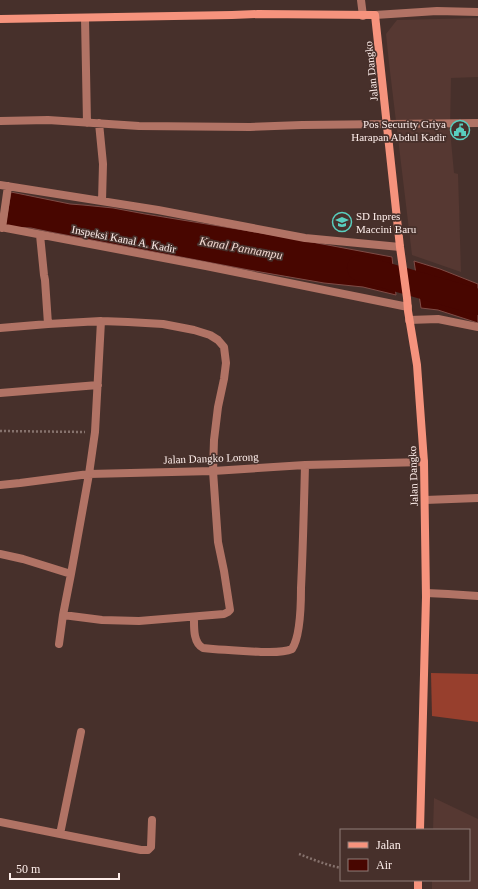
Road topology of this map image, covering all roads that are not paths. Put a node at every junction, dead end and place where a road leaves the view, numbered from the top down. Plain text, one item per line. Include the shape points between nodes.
1 (361, 0) edge
2 (478, 12) edge
3 (362, 16) junction
4 (376, 16) junction
5 (85, 18) junction
6 (0, 19) edge
7 (0, 121) edge
8 (87, 123) junction
9 (99, 123) junction
10 (478, 123) edge
11 (388, 124) junction
12 (4, 185) edge
13 (102, 201) junction
14 (1, 227) edge
15 (40, 235) junction
16 (401, 251) junction
17 (408, 307) junction
18 (409, 320) junction
19 (101, 321) junction
20 (48, 324) junction
21 (478, 327) edge
22 (0, 328) edge
23 (98, 385) junction
24 (0, 393) edge
25 (424, 462) junction
26 (305, 465) junction
27 (213, 471) junction
28 (89, 474) junction
29 (0, 485) edge
30 (478, 498) edge
31 (425, 500) junction
32 (0, 554) edge
33 (71, 574) junction
34 (426, 593) junction
35 (478, 596) edge
36 (63, 615) junction
37 (194, 617) junction
38 (59, 644) dead end
39 (81, 732) dead end
40 (152, 820) dead end
41 (0, 822) edge
42 (420, 829) edge
43 (60, 834) junction

1 - 3 street
2 - 4 street via 437,11
3 - 4 main road
3 - 5 main road via 258,14
4 - 11 main road, Jalan Dangko
5 - 6 main road
5 - 8 street
7 - 8 street via 48,120
8 - 9 street
9 - 11 street via 250,127
9 - 13 street via 103,164
10 - 11 street
11 - 16 main road, Jalan Dangko
12 - 13 street, Inspeksi Kanal A. Kadir
12 - 14 street, Inspeksi Kanal A. Kadir
13 - 16 street, Inspeksi Kanal A. Kadir via 318,240
14 - 15 street, Inspeksi Kanal A. Kadir
15 - 17 street, Inspeksi Kanal A. Kadir
15 - 20 street
16 - 17 main road, Jalan Dangko
17 - 18 main road, Jalan Dangko
18 - 21 street via 438,318
18 - 25 main road, Jalan Dangko via 417,365
19 - 20 street
19 - 23 street
19 - 27 street via 163,324 194,330 210,335 224,347 226,363 218,406
20 - 22 street
23 - 24 street
23 - 28 street
25 - 26 street, Jalan Dangko Lorong
25 - 31 main road, Jalan Dangko
26 - 27 street, Jalan Dangko Lorong
26 - 37 street via 300,611 297,640 292,649 269,652 203,648 194,631
27 - 28 street, Jalan Dangko Lorong
27 - 37 street via 218,542 230,610 224,614
28 - 29 street, Jalan Dangko Lorong
28 - 33 street
30 - 31 street
31 - 34 main road, Jalan Dangko
32 - 33 street
33 - 36 street
34 - 35 street
34 - 42 main road, Jalan Dangko
36 - 37 street via 139,621
36 - 38 street
39 - 43 street
40 - 43 street via 151,847 148,850
41 - 43 street

